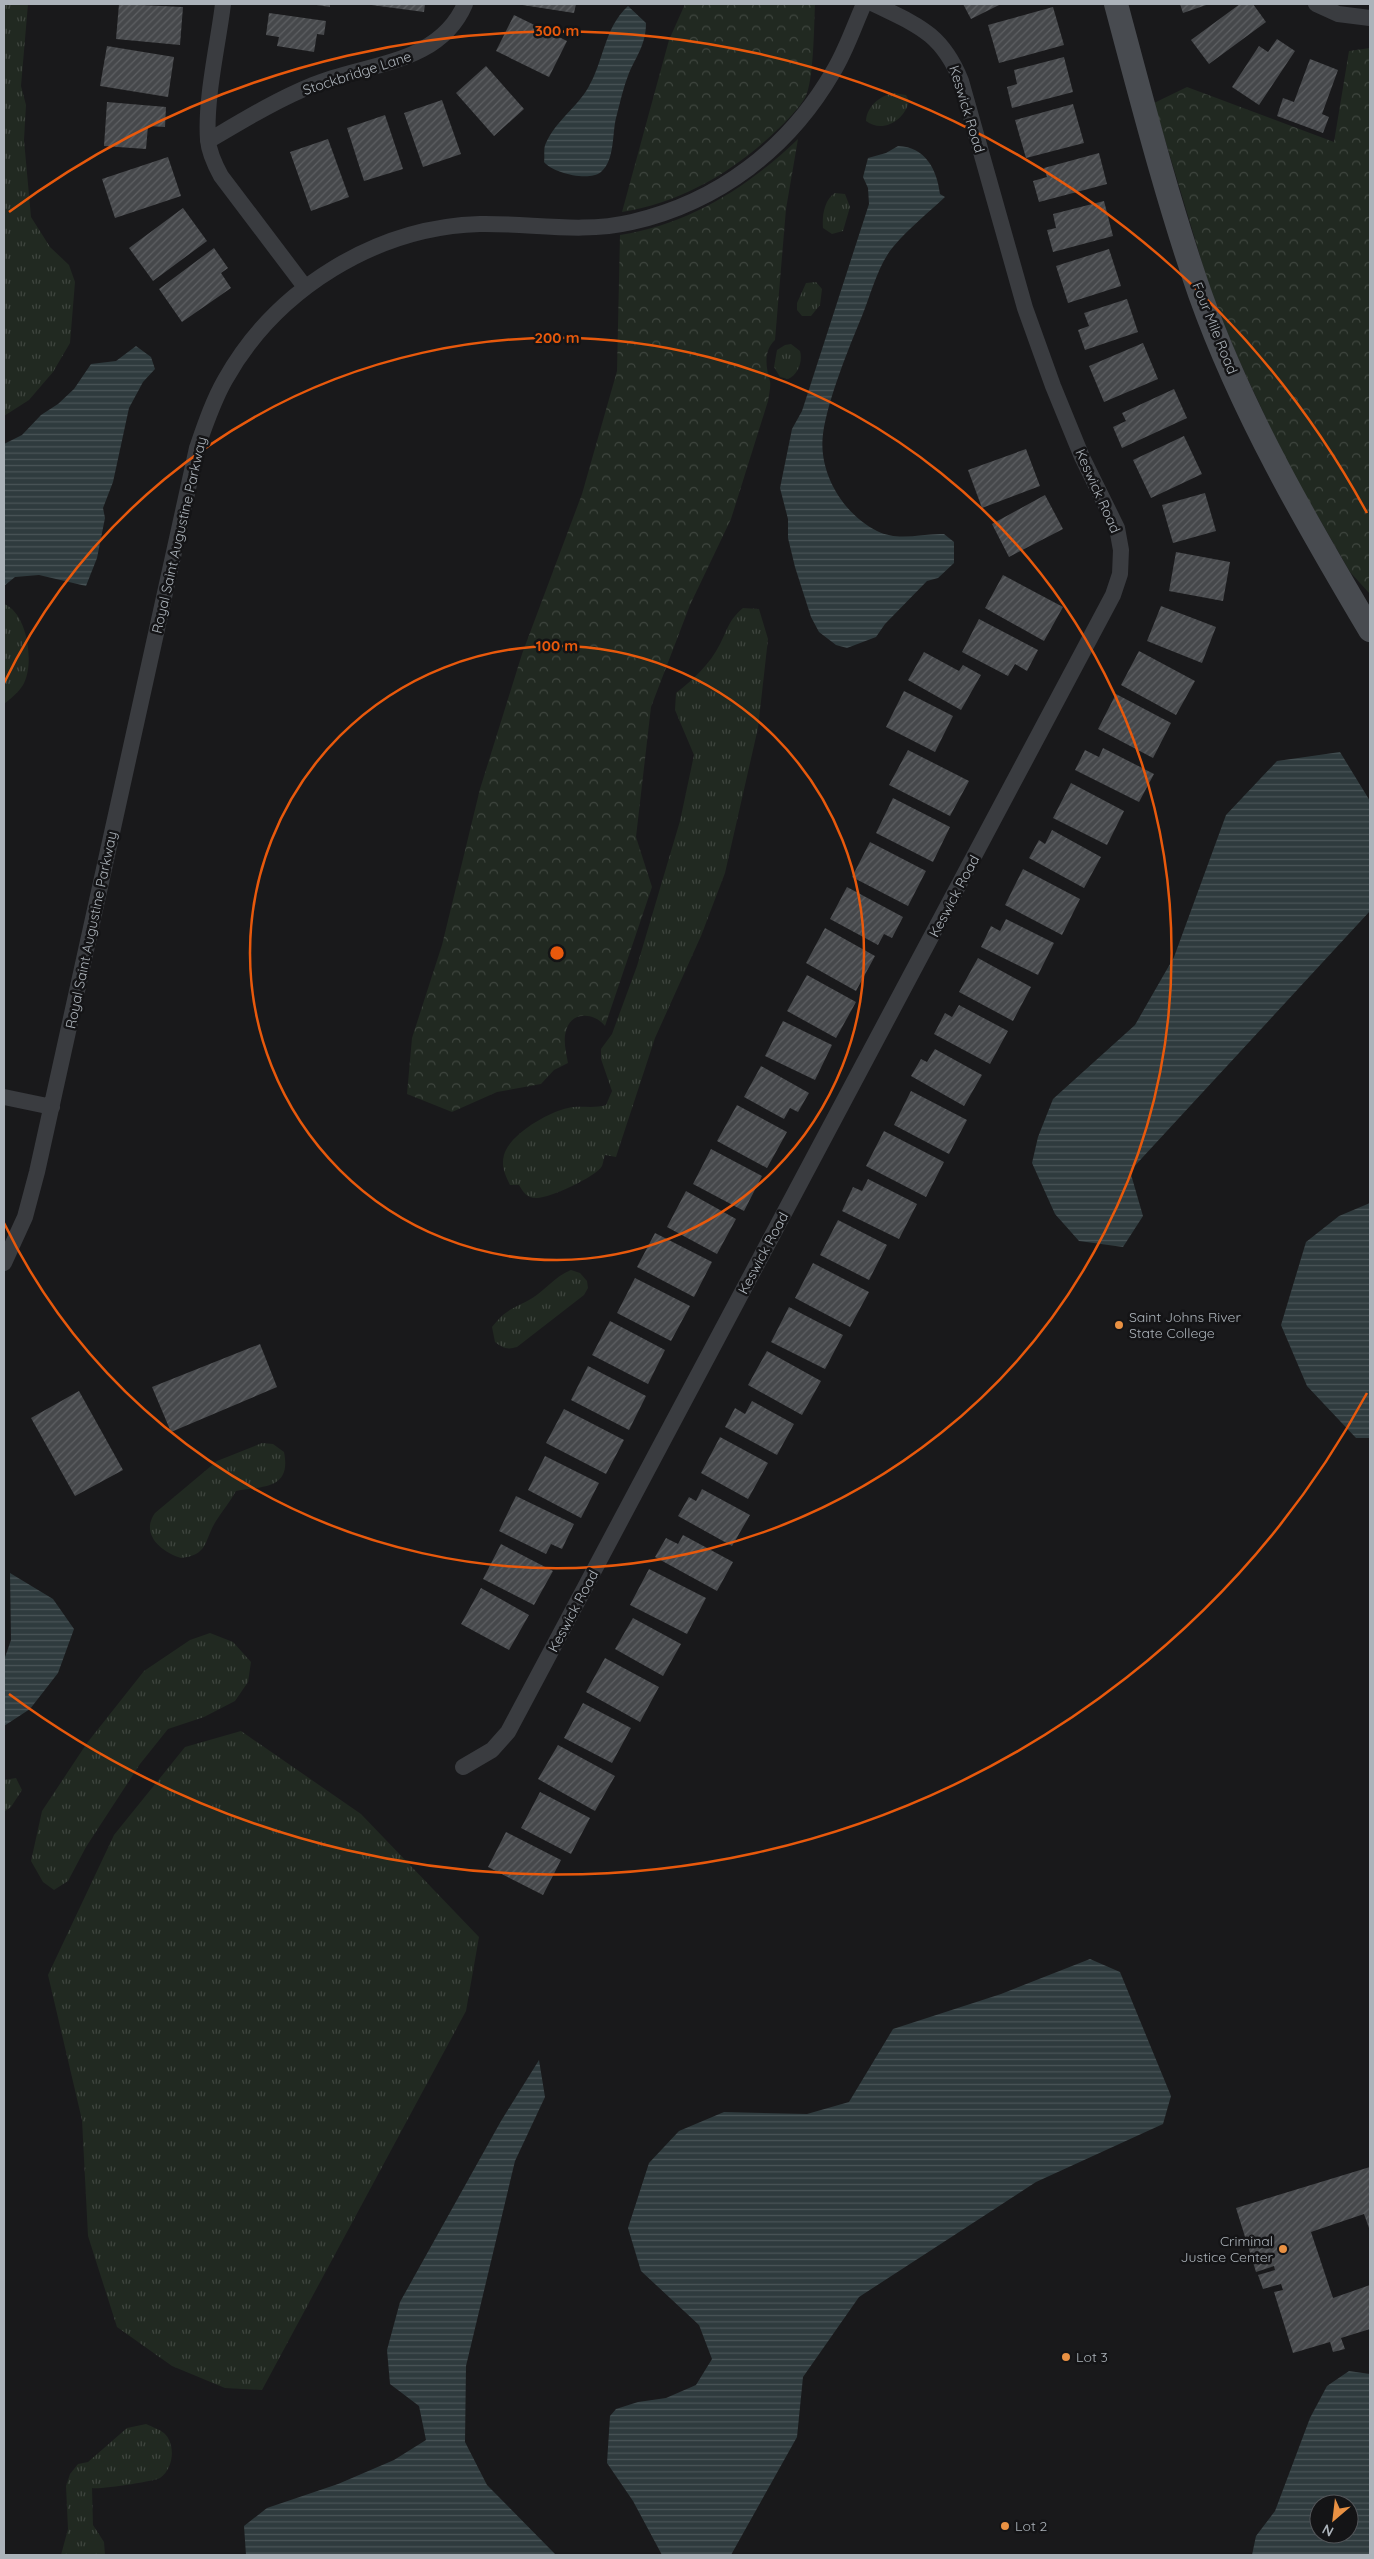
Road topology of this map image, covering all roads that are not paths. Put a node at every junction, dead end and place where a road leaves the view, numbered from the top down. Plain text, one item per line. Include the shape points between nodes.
1 (223, 4) edge
2 (465, 4) edge
3 (864, 4) edge
4 (874, 4) edge
5 (1116, 4) edge
6 (1316, 4) edge
7 (1370, 18) edge
8 (208, 141) junction
9 (305, 287) junction
10 (1370, 630) edge
11 (4, 1097) edge
12 (52, 1107) junction
13 (4, 1263) edge
14 (463, 1767) dead end

1 - 8 street via 208,118
2 - 8 street, Stockbridge Lane via 447,32 431,46 412,56 314,85 270,105
3 - 9 street, Royal Saint Augustine Parkway via 835,69 792,130 765,156 702,197 641,220 595,228 479,224 442,228 370,249
4 - 14 street, Keswick Road via 924,29 941,44 953,62 1025,308 1052,386 1116,528 1121,550 1120,574 1114,596 508,1732 492,1750
5 - 10 main road, Four Mile Road via 1200,294 1276,467
6 - 7 street via 1338,14
8 - 9 street via 221,176
9 - 12 street, Royal Saint Augustine Parkway via 270,319 246,348 209,413 197,448
11 - 12 street
12 - 13 street, Royal Saint Augustine Parkway via 25,1217

